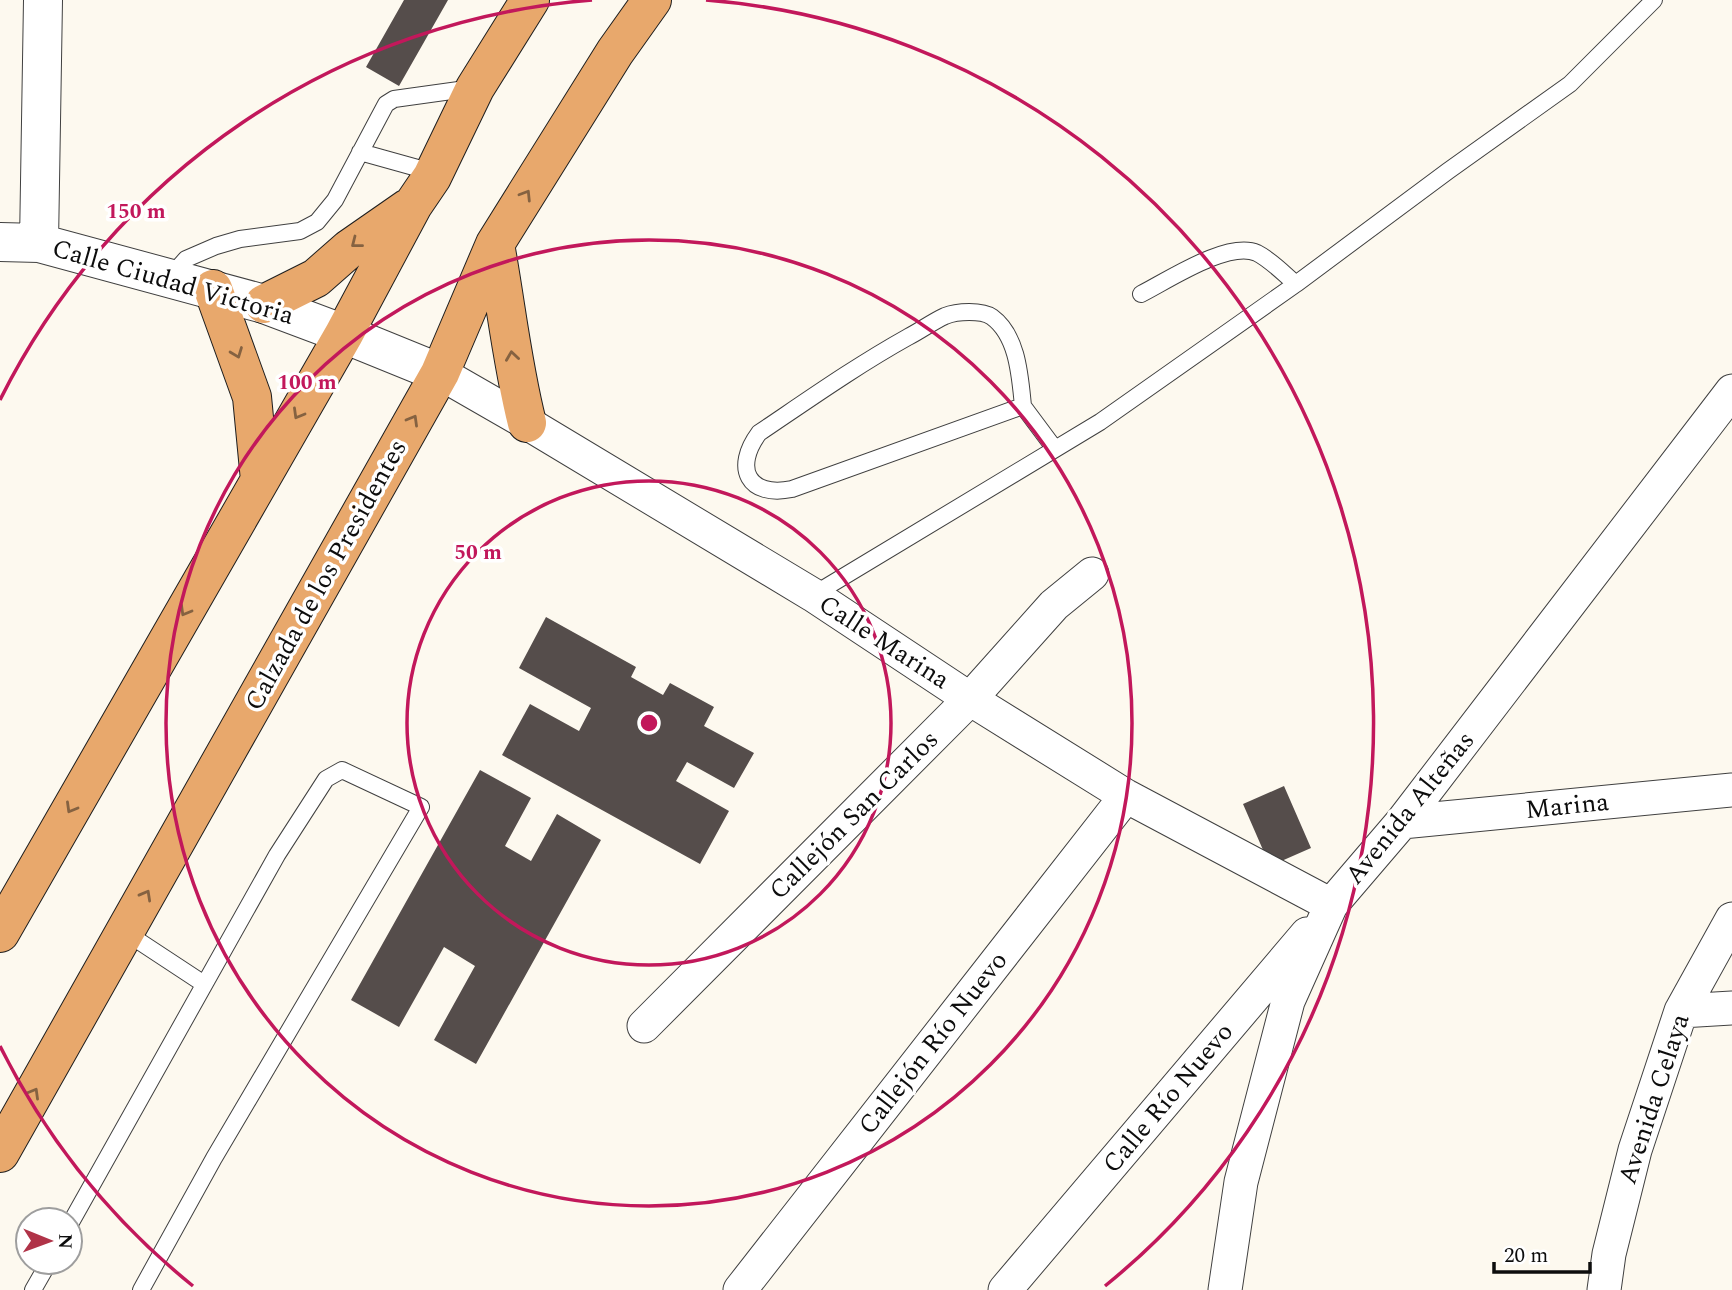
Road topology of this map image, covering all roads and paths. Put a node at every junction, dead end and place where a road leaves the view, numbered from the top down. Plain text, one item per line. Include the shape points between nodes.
1 (43, 0) edge
2 (530, 0) edge
3 (652, 0) edge
4 (1654, 0) edge
5 (1638, 7) edge
6 (475, 88) junction
7 (360, 152) junction
8 (422, 191) junction
9 (0, 242) edge
10 (39, 243) junction
11 (495, 244) junction
12 (170, 277) junction
13 (1296, 284) junction
14 (213, 289) junction
15 (1140, 294) dead end
16 (264, 304) junction
17 (344, 334) junction
18 (440, 373) junction
19 (1732, 391) edge
20 (1023, 406) junction
21 (527, 423) junction
22 (1055, 449) junction
23 (260, 480) junction
24 (1092, 574) dead end
25 (813, 595) junction
26 (970, 699) junction
27 (1732, 790) edge
28 (1126, 796) junction
29 (1402, 822) junction
30 (1331, 905) junction
31 (1732, 919) edge
32 (125, 932) junction
33 (0, 933) edge
34 (204, 984) junction
35 (1732, 1008) edge
36 (1681, 1011) junction
37 (644, 1026) dead end
38 (0, 1153) edge
39 (80, 1206) edge
40 (141, 1290) edge
41 (740, 1290) edge
42 (1005, 1290) edge
43 (1225, 1290) edge
44 (1604, 1290) edge

1 - 10 street
2 - 6 highway
11 -> 3 highway, Calzada de los Presidentes
4 - 5 lane
5 - 13 lane via 1570,84
6 - 7 lane via 394,99 386,104
6 - 8 highway
7 - 8 lane via 421,169
7 - 12 lane via 335,201 317,222 300,231 216,246 186,259
8 -> 16 highway via 316,278
8 - 17 highway
9 - 10 street, Calle Ciudad Victoria
10 - 12 street, Calle Ciudad Victoria
11 - 18 highway, Calzada de los Presidentes
21 -> 11 highway
12 - 14 street, Calle Ciudad Victoria
13 - 15 lane via 1256,252 1238,249
13 - 22 lane
14 - 16 street, Calle Ciudad Victoria
14 -> 23 highway via 252,397
16 - 17 street, Calle Ciudad Victoria
17 - 18 street, Calle Ciudad Victoria
17 -> 23 highway
18 - 21 street, Calle Marina
32 -> 18 highway, Calzada de los Presidentes
19 - 29 street, Avenida Alteñas
20 - 20 lane via 792,489 763,490 753,484 745,463 759,433 866,361 948,315 990,315 1005,329 1021,379
20 - 22 lane
21 - 25 street, Calle Marina
22 - 25 lane
23 -> 33 highway
24 - 26 street, Callejón San Carlos via 1054,605
25 - 26 street, Calle Marina
26 - 28 street, Calle Marina
26 - 37 street, Callejón San Carlos
27 - 29 street, Marina
28 - 30 street, Calle Marina
28 - 41 street, Callejón Río Nuevo
29 - 30 street, Avenida Alteñas
30 - 42 street, Calle Río Nuevo
30 - 43 street, Avenida Alteñas via 1289,1001 1241,1182
31 - 36 street, Avenida Celaya
32 - 34 lane
38 -> 32 highway, Calzada de los Presidentes
34 - 39 lane
34 - 40 lane via 326,779 342,770 421,807
35 - 36 street
36 - 44 street, Avenida Celaya via 1635,1150

